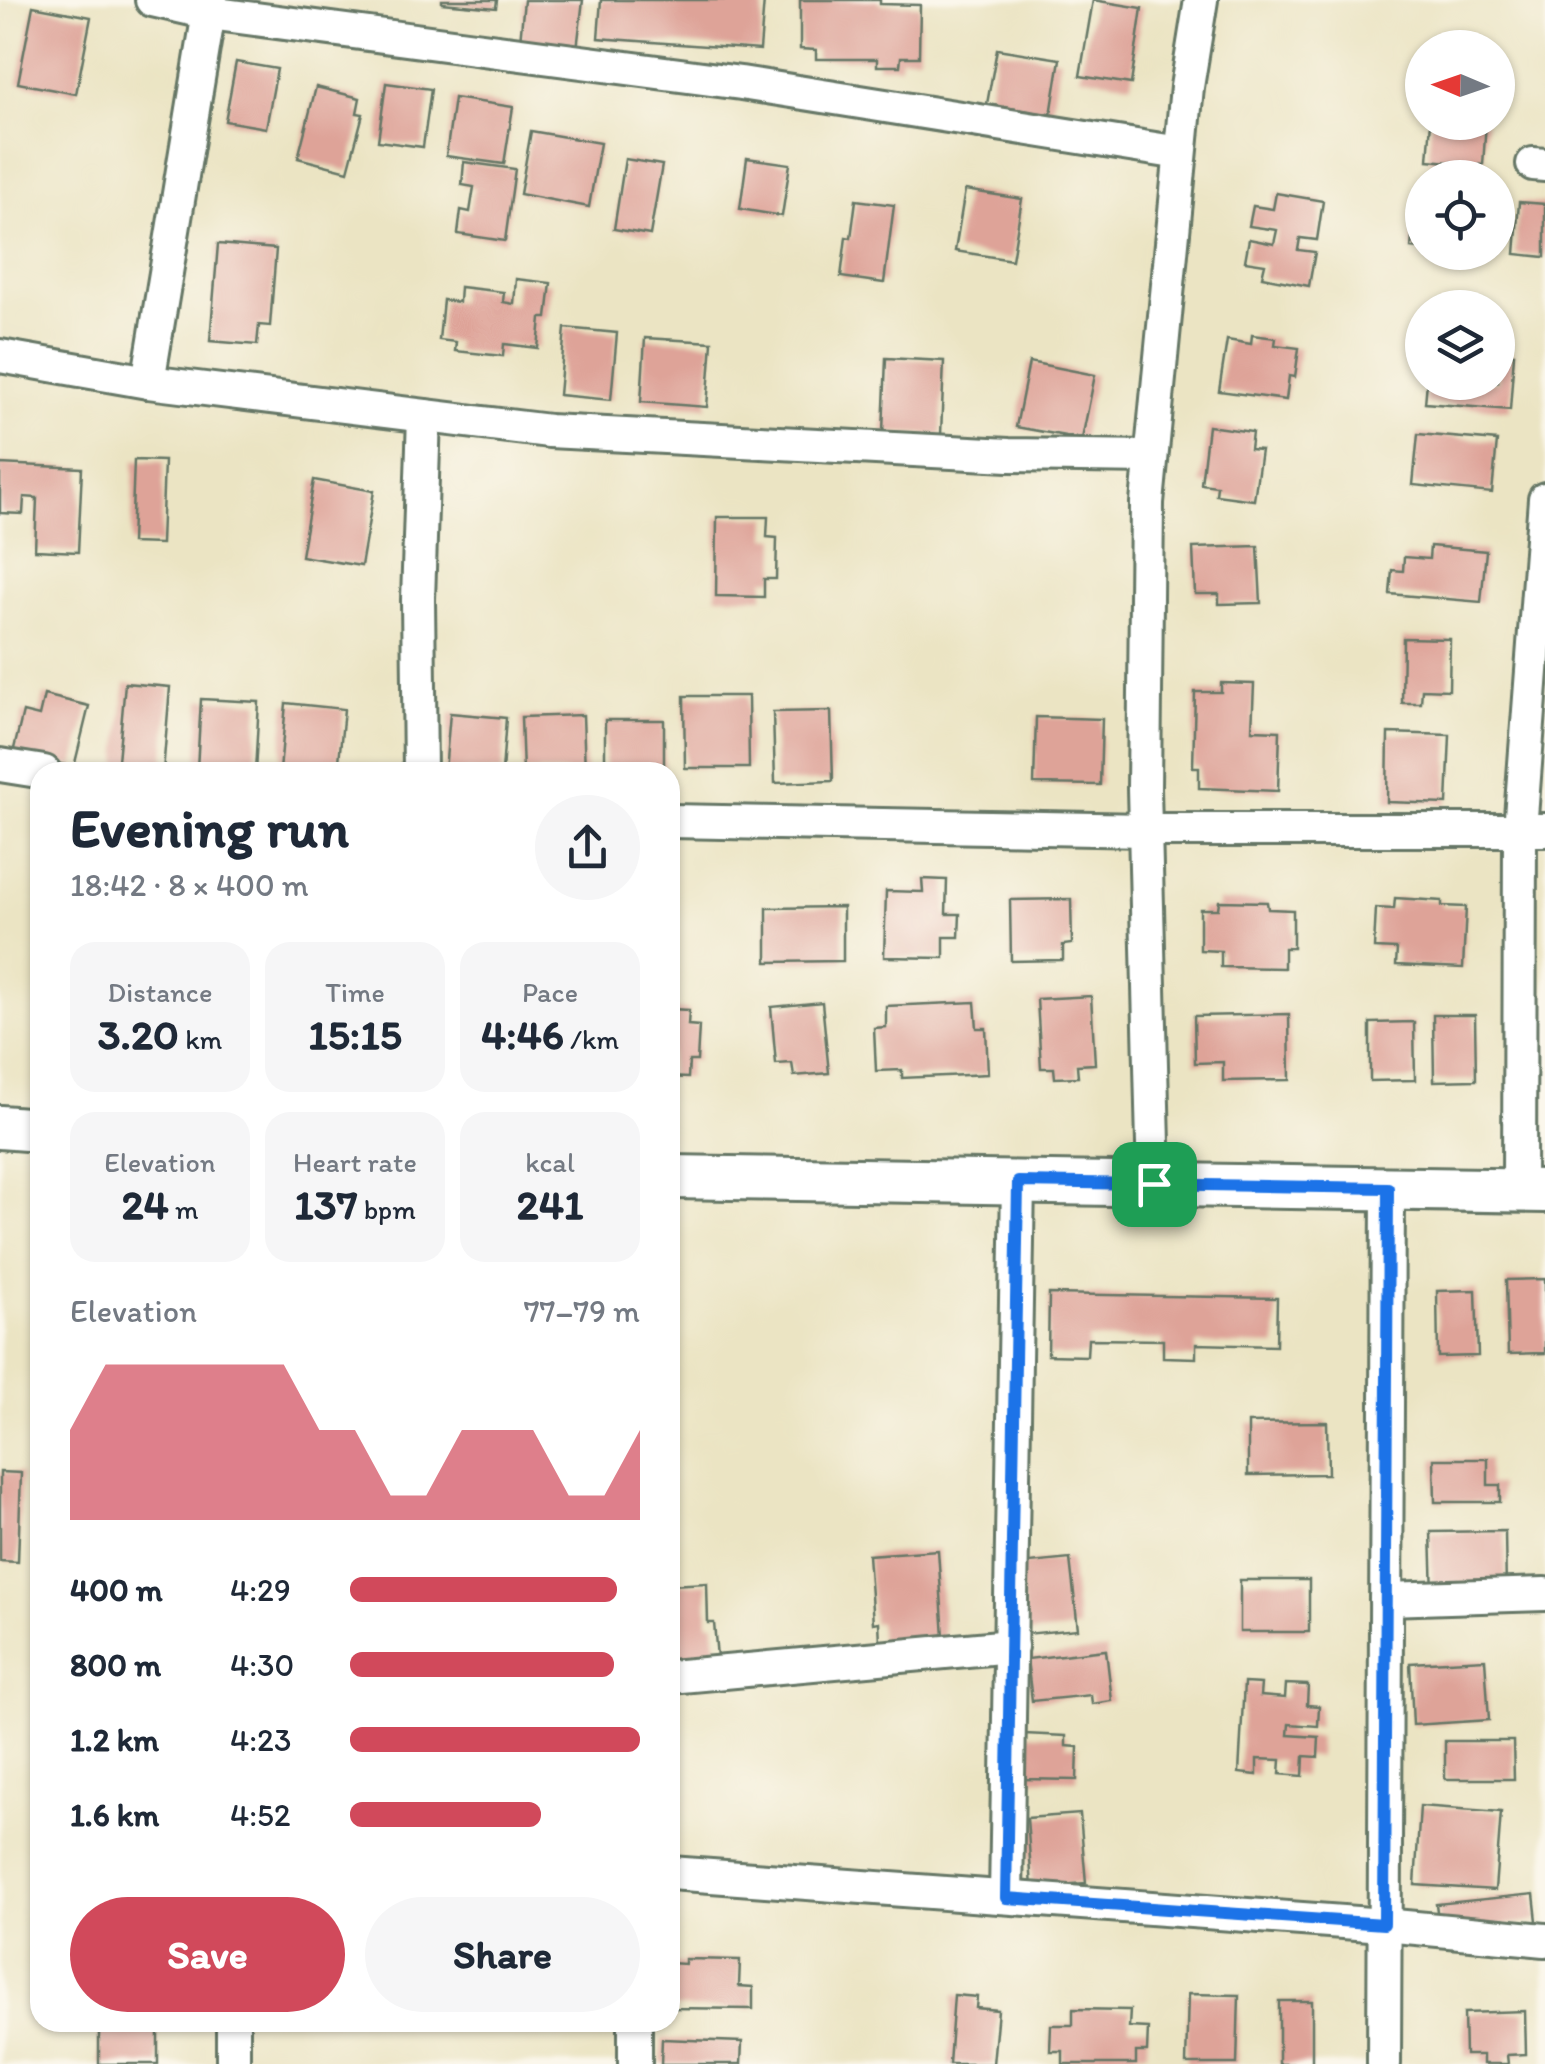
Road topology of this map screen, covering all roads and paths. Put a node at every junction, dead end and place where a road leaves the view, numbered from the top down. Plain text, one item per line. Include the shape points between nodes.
1 (152, 0) edge
2 (1201, 0) edge
3 (210, 7) edge
4 (1180, 153) junction
5 (0, 356) edge
6 (148, 382) junction
7 (424, 416) junction
8 (1151, 457) junction
9 (1545, 498) edge
10 (420, 762) edge
11 (0, 765) edge
12 (30, 770) edge
13 (680, 821) edge
14 (1145, 830) junction
15 (1533, 830) edge
16 (0, 1127) edge
17 (30, 1129) edge
18 (680, 1178) edge
19 (1018, 1182) junction
20 (1154, 1184) junction
21 (1388, 1188) junction
22 (1532, 1190) edge
23 (1545, 1594) edge
24 (1386, 1599) junction
25 (1011, 1646) junction
26 (680, 1676) edge
27 (680, 1874) edge
28 (1006, 1898) junction
29 (1384, 1924) junction
30 (1545, 1940) edge
31 (233, 2032) edge
32 (635, 2032) edge
33 (233, 2064) edge
34 (634, 2064) edge
35 (1384, 2064) edge

1 - 3 street
2 - 4 street
3 - 4 street
3 - 6 street
4 - 8 street
5 - 6 street
6 - 7 street
7 - 8 street via 549,432
7 - 10 street
8 - 14 street
9 - 15 street
11 - 12 street
13 - 14 street
14 - 15 street
14 - 20 street
15 - 22 street
16 - 17 street
18 - 19 street
19 - 20 street
19 - 25 street
20 - 21 street
21 - 22 street
21 - 24 street
23 - 24 street
24 - 29 street
25 - 26 street
25 - 28 street
27 - 28 street
28 - 29 street
29 - 30 street
29 - 35 street
31 - 33 street
32 - 34 street

